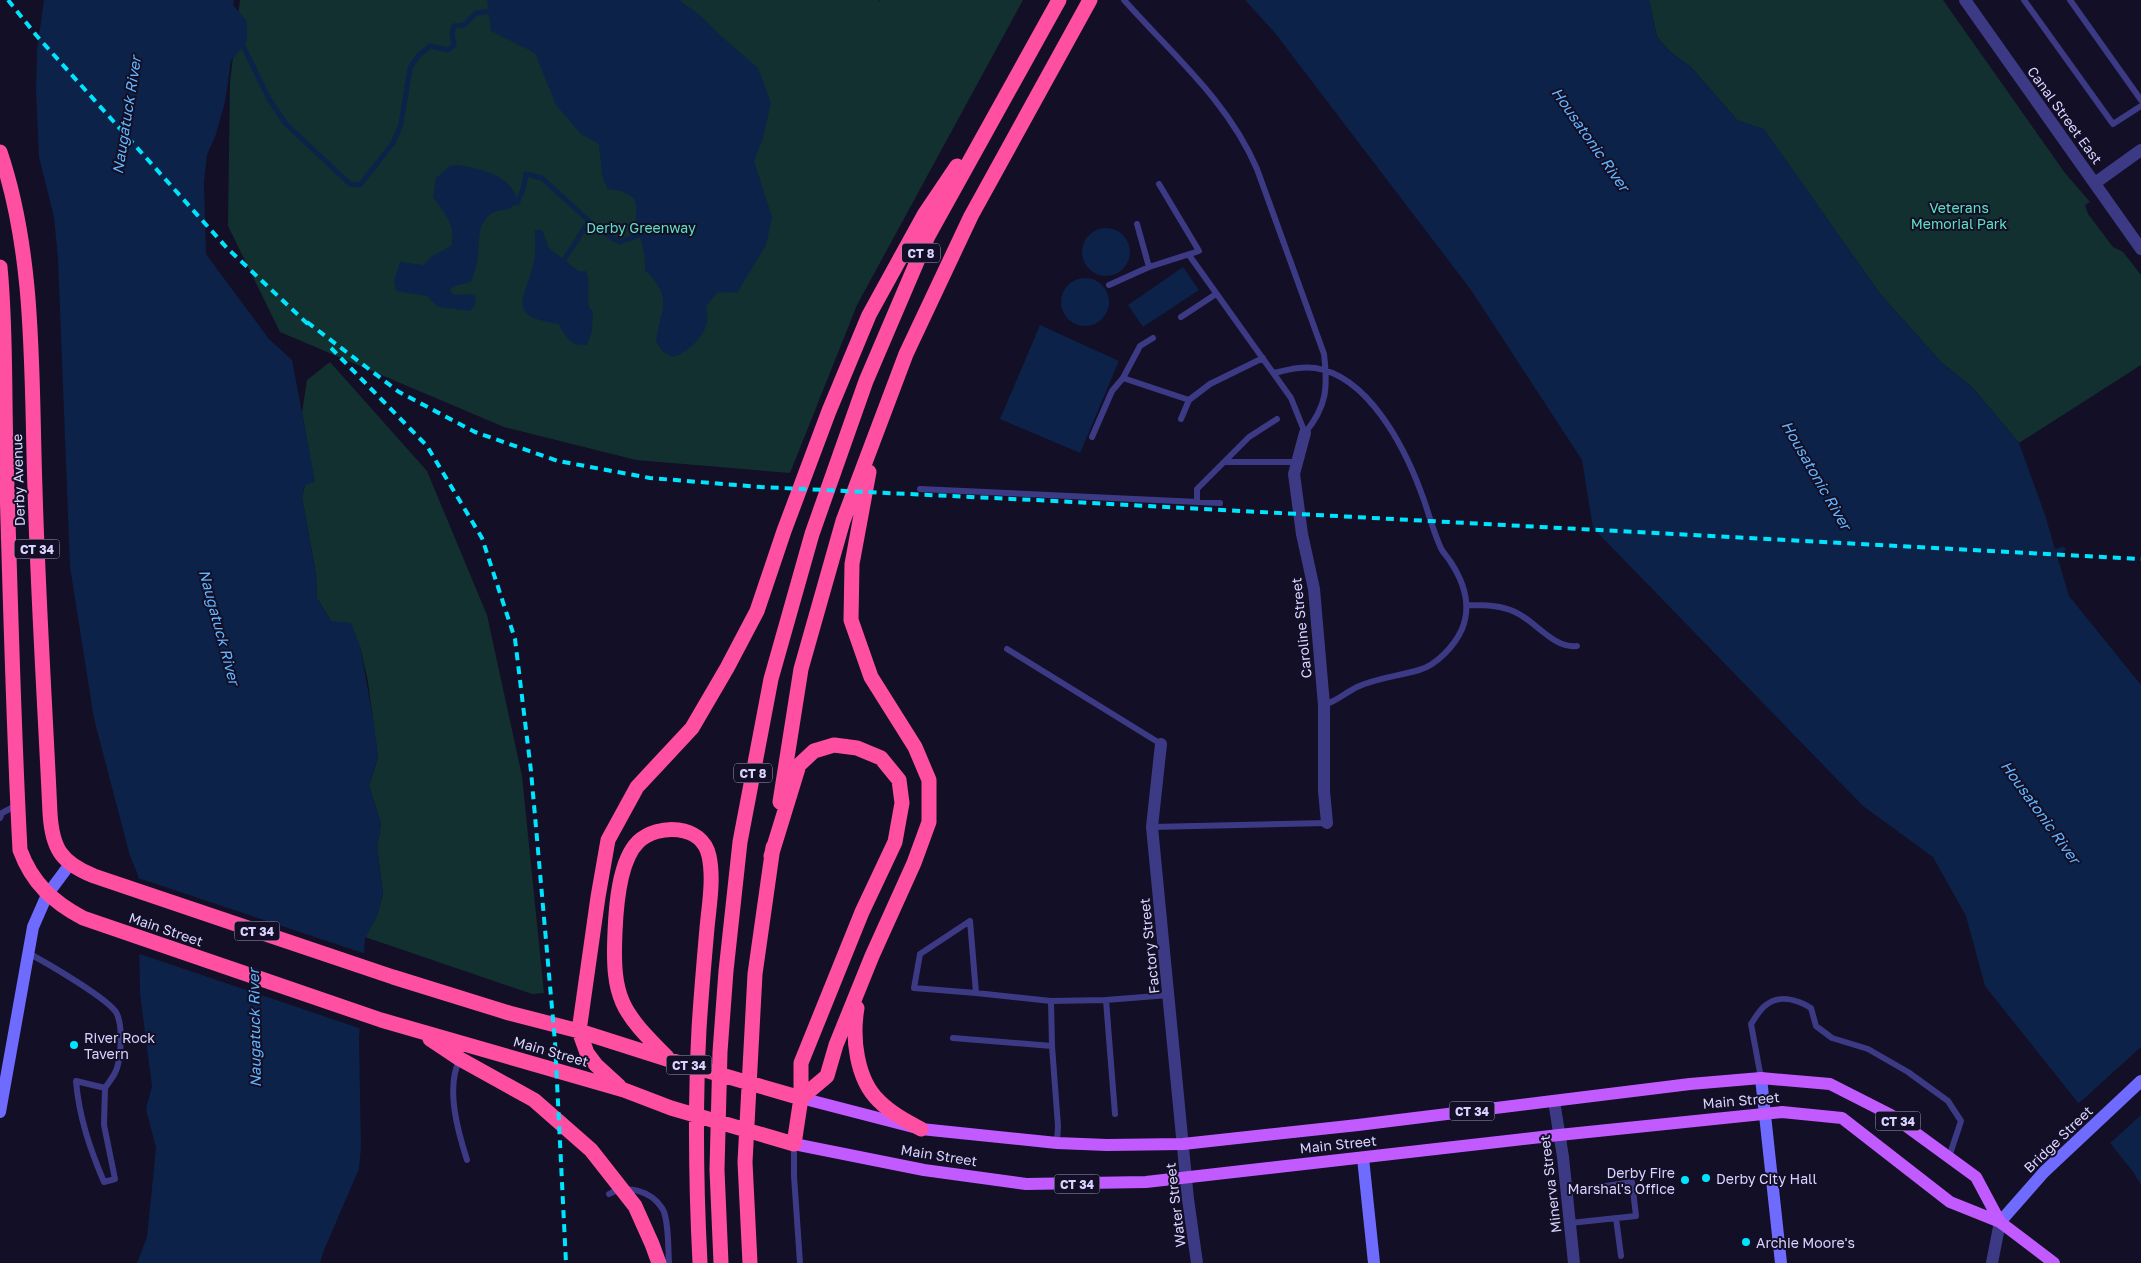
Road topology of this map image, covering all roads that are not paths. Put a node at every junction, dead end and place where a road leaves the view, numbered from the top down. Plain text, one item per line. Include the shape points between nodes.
1 (1060, 0) edge
2 (1090, 0) edge
3 (1124, 0) edge
4 (1965, 0) edge
5 (2024, 0) edge
6 (2070, 0) edge
7 (1008, 93) junction
8 (2141, 100) edge
9 (2141, 106) edge
10 (2141, 150) edge
11 (0, 152) edge
12 (2095, 183) junction
13 (1159, 184) dead end
14 (1137, 224) dead end
15 (2141, 248) edge
16 (1189, 255) junction
17 (0, 267) edge
18 (1149, 267) junction
19 (1109, 285) dead end
20 (1216, 294) junction
21 (1181, 317) dead end
22 (29, 336) junction
23 (4, 337) junction
24 (1153, 338) dead end
25 (1263, 358) junction
26 (1326, 370) junction
27 (1274, 373) junction
28 (1122, 378) junction
29 (1188, 400) junction
30 (1181, 418) dead end
31 (1277, 419) dead end
32 (877, 432) junction
33 (1305, 433) junction
34 (1092, 437) dead end
35 (1224, 462) junction
36 (1296, 462) junction
37 (920, 489) dead end
38 (1197, 502) junction
39 (1220, 503) dead end
40 (1468, 605) junction
41 (38, 607) junction
42 (11, 608) junction
43 (1577, 646) dead end
44 (1007, 649) dead end
45 (1324, 705) junction
46 (1161, 744) joint
47 (19, 805) junction
48 (0, 818) edge
49 (1326, 823) joint
50 (1152, 827) junction
51 (771, 856) junction
52 (70, 864) junction
53 (104, 880) joint
54 (47, 895) junction
55 (28, 952) junction
56 (860, 987) junction
57 (976, 993) junction
58 (1169, 996) junction
59 (1106, 1000) junction
60 (1051, 1001) junction
61 (573, 1030) junction
62 (418, 1031) junction
63 (953, 1038) dead end
64 (1052, 1046) junction
65 (460, 1059) junction
66 (670, 1060) junction
67 (1761, 1078) junction
68 (2141, 1081) edge
69 (2, 1087) edge
70 (105, 1088) junction
71 (624, 1090) junction
72 (801, 1098) junction
73 (1554, 1101) junction
74 (0, 1112) edge
75 (1766, 1113) junction
76 (1115, 1114) dead end
77 (921, 1129) junction
78 (1559, 1135) junction
79 (1057, 1143) junction
80 (794, 1144) junction
81 (1183, 1144) junction
82 (1363, 1158) junction
83 (1949, 1158) junction
84 (467, 1160) dead end
85 (1186, 1177) junction
86 (1566, 1192) junction
87 (609, 1194) dead end
88 (1616, 1218) junction
89 (2000, 1222) junction
90 (1570, 1223) junction
91 (1621, 1256) dead end
92 (659, 1263) edge
93 (669, 1263) edge
94 (700, 1263) edge
95 (721, 1263) edge
96 (750, 1263) edge
97 (800, 1263) edge
98 (1197, 1263) edge
99 (1374, 1263) edge
100 (1574, 1263) edge
101 (1781, 1263) edge
102 (1992, 1263) edge
103 (2054, 1263) edge

1 - 7 highway, CT 8
2 - 32 highway, CT 8 via 967,225 906,354
3 - 26 lane via 1210,92 1248,148 1319,338
4 - 12 street, Canal Street East
5 - 9 lane via 2113,124
6 - 8 lane
7 - 61 highway via 924,215 869,315 829,411 756,611 727,668 692,728 637,787 608,840
7 - 95 highway, CT 8 via 928,236 866,381 812,534 771,679 742,832 726,971 717,1170
10 - 12 street
11 - 22 highway, Derby Avenue / CT 34 via 22,235
12 - 15 street, Canal Street East
13 - 16 lane via 1199,251
14 - 18 lane
16 - 18 lane
16 - 20 lane
17 - 23 highway, Derby Avenue / CT 34
18 - 19 lane
20 - 21 lane
20 - 25 lane
22 - 23 highway
22 - 41 highway, Derby Avenue / CT 34
23 - 42 highway, Derby Avenue / CT 34
24 - 28 lane via 1140,346
25 - 27 lane
25 - 29 lane via 1210,384
26 - 27 lane via 1300,367
26 - 33 lane via 1326,385 1318,416
26 - 40 lane via 1350,382 1371,402 1401,446 1421,491 1440,548 1464,587
27 - 33 lane via 1291,398
28 - 29 lane
28 - 34 lane via 1112,391
29 - 30 lane
31 - 35 lane via 1248,437
32 - 51 highway, CT 8 via 843,521 801,670
32 - 56 highway via 852,564 851,620 870,678 915,747 929,780 929,822
33 - 36 street, Caroline Street
35 - 36 lane
35 - 38 lane via 1197,489
36 - 45 street, Caroline Street via 1295,486 1314,589
37 - 38 lane
38 - 39 lane
40 - 43 lane via 1508,609 1562,645
40 - 45 lane via 1461,630 1448,650 1434,661 1421,670 1357,687
41 - 42 highway
41 - 52 highway, Derby Avenue / CT 34 via 52,835
42 - 47 highway, Derby Avenue / CT 34
44 - 46 lane
45 - 49 street, Caroline Street
46 - 50 street, Factory Street
47 - 48 lane via 2,813
47 - 54 highway, Derby Avenue / CT 34 via 20,850 31,875
49 - 50 lane
50 - 58 street, Factory Street
51 - 72 highway via 799,765 814,751 834,745 857,748 881,758 899,780 902,803 895,842 862,912 801,1063
51 - 96 highway, CT 8 via 755,974 745,1162
52 - 53 highway, Derby Avenue
52 - 54 main road
53 - 61 highway, Main Street / CT 34 via 380,972
54 - 55 main road via 34,923
54 - 62 highway, Main Street / CT 34 via 83,918
55 - 69 main road
55 - 70 lane via 108,1003 117,1014 120,1027 117,1070
56 - 72 highway via 827,1076
56 - 77 highway via 856,1035 861,1070 867,1085 877,1100
57 - 57 lane via 970,930 970,921 920,954 914,988
57 - 60 lane
58 - 59 lane
58 - 81 street, Factory Street
59 - 60 lane
59 - 76 lane
60 - 64 lane
61 - 66 highway, Main Street / CT 34
61 - 71 highway via 596,1065
62 - 65 highway
62 - 71 highway, Main Street / CT 34
63 - 64 lane
64 - 79 lane
65 - 84 lane via 452,1086 460,1140
65 - 92 highway via 534,1100 591,1150 635,1206
66 - 72 highway, Main Street / CT 34
66 - 94 highway via 627,1013 614,971 616,915 630,851 648,835 673,829 685,832 703,844 709,856 710,901 699,1029 696,1128
67 - 73 main road, Main Street / CT 34
67 - 75 main road
67 - 83 main road, Main Street / CT 34 via 1830,1084 1891,1115
67 - 83 lane via 1751,1024 1766,1005 1780,999 1798,1000 1811,1008 1816,1026 1832,1038 1868,1049 1908,1072 1948,1102 1961,1121
68 - 89 main road, Bridge Street via 2054,1163
69 - 74 main road
70 - 70 lane via 76,1081 87,1138 104,1182 115,1179 104,1125
71 - 80 highway, Main Street / CT 34 via 672,1108
72 - 77 main road, Main Street / CT 34
72 - 80 highway
73 - 78 street, Minerva Street
73 - 81 main road, Main Street / CT 34
75 - 78 main road, Main Street / CT 34
75 - 89 main road, Main Street / CT 34 via 1842,1118 1950,1202
75 - 101 main road
77 - 79 main road, Main Street / CT 34
78 - 82 main road, Main Street / CT 34
78 - 86 street, Minerva Street
79 - 81 main road, Main Street / CT 34
80 - 85 main road, Main Street / CT 34 via 924,1170 1026,1184 1146,1182
80 - 97 lane
81 - 85 street, Water Street
82 - 85 main road, Main Street / CT 34
82 - 99 main road
83 - 89 main road, Main Street / CT 34 via 1976,1177
85 - 98 street, Water Street
86 - 88 lane via 1632,1182 1636,1216
86 - 90 street, Minerva Street
87 - 93 lane via 615,1190 637,1190 652,1198 662,1209
88 - 90 lane
88 - 91 lane
89 - 102 street
89 - 103 main road, CT 34
90 - 100 street, Minerva Street

